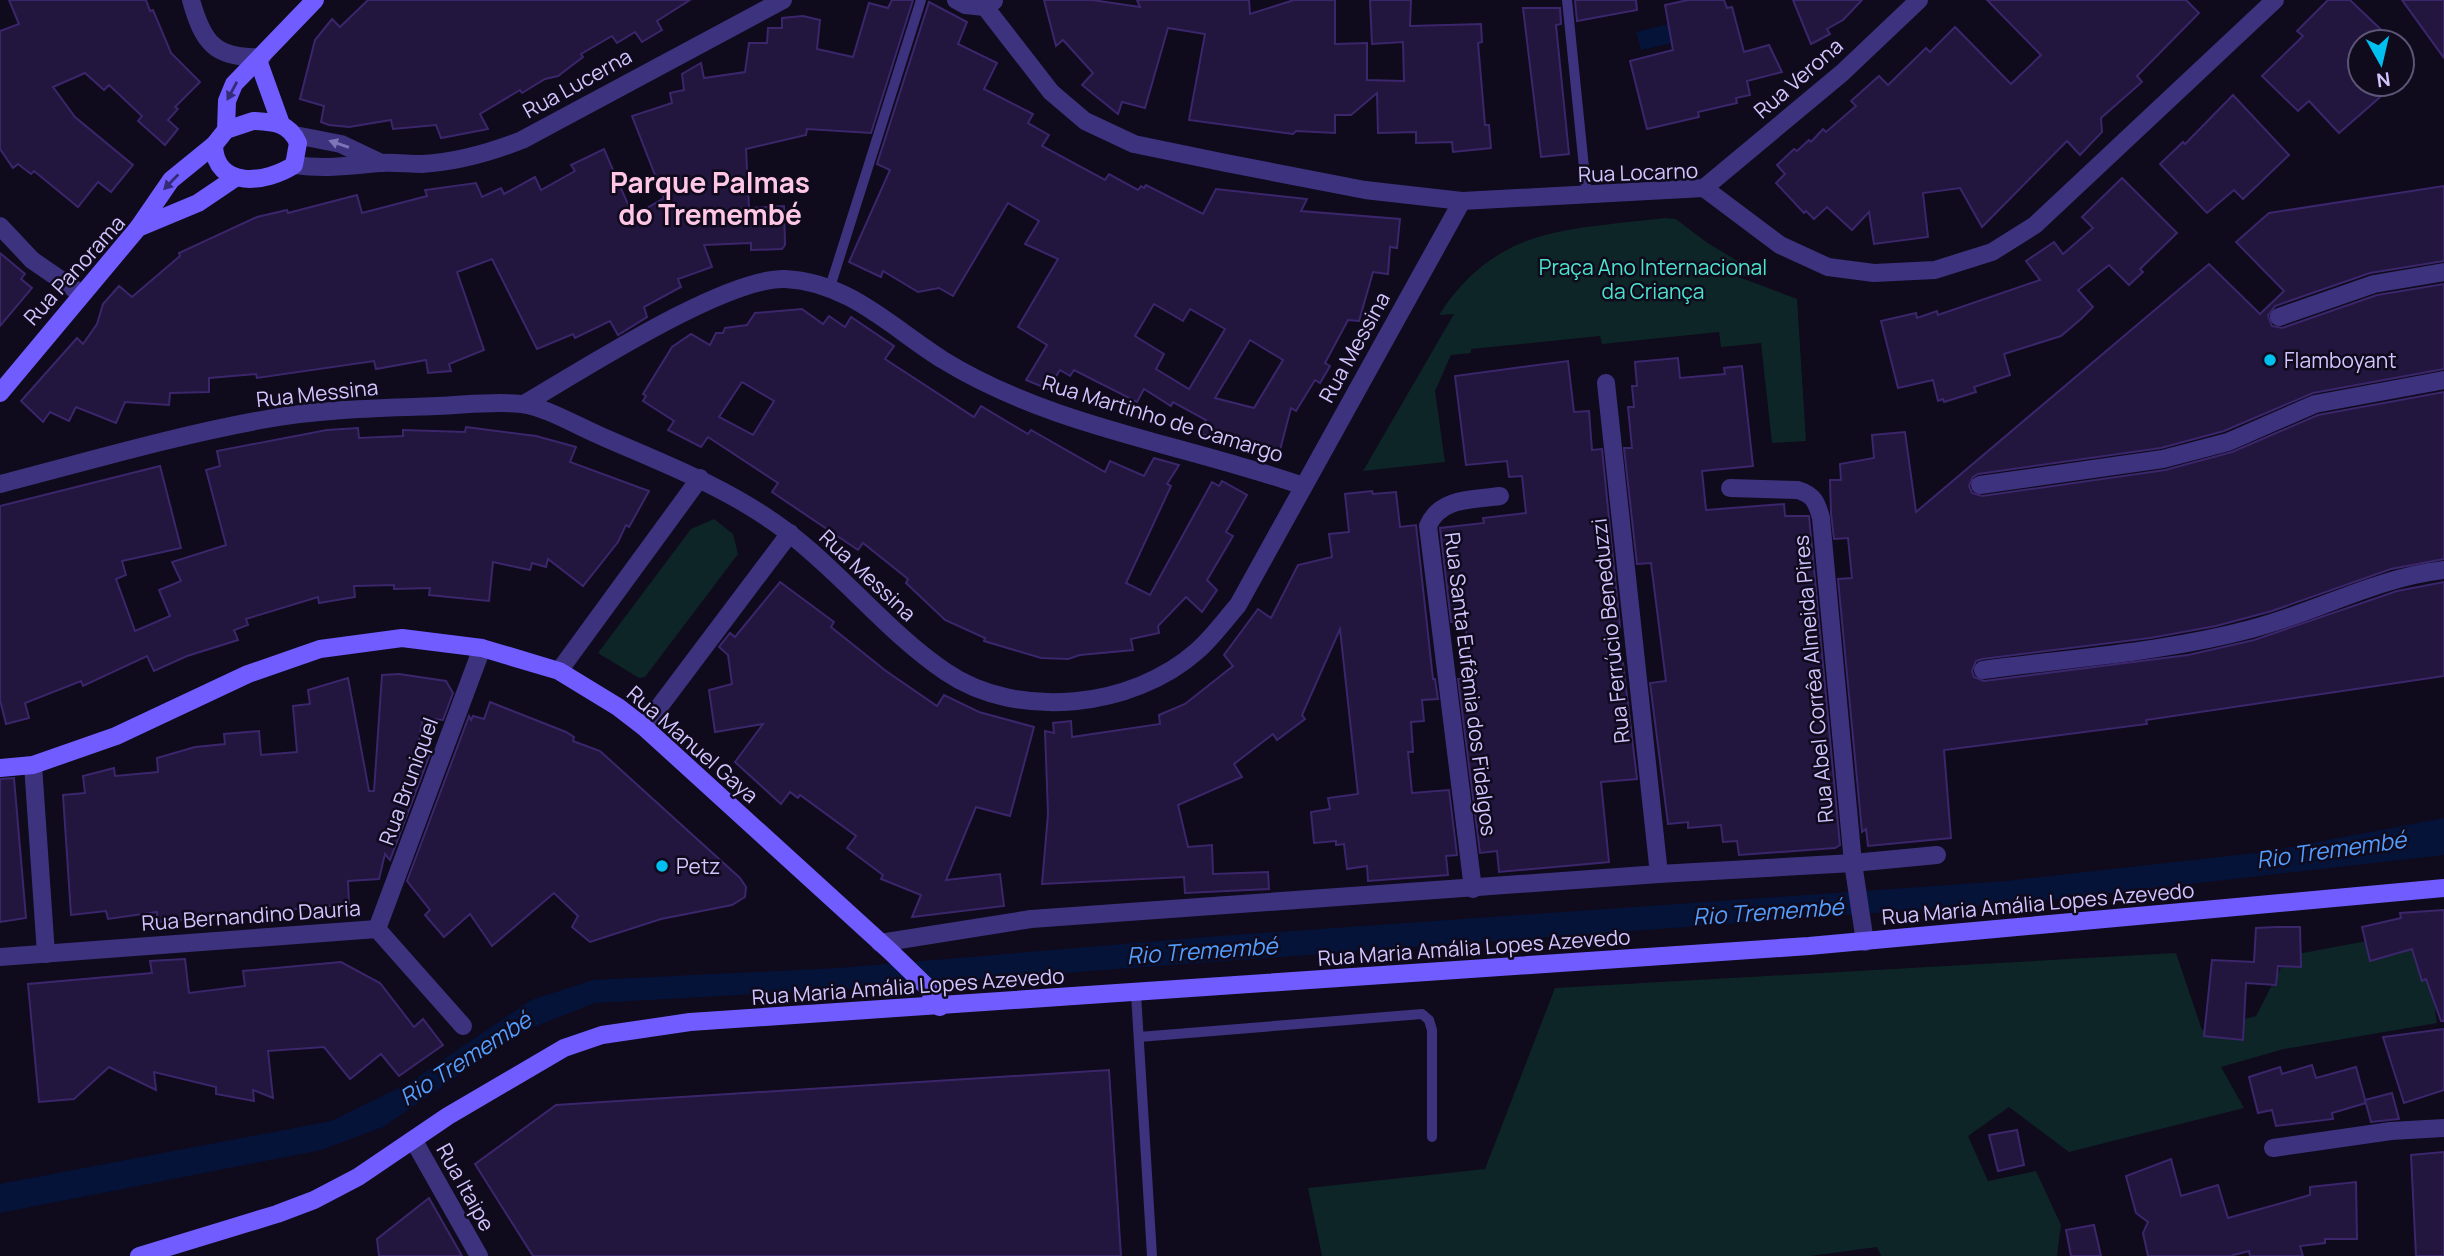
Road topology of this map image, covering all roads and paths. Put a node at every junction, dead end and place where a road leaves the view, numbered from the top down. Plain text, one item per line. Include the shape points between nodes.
1 (191, 0) edge
2 (315, 0) edge
3 (783, 0) edge
4 (921, 0) edge
5 (956, 0) edge
6 (1567, 0) edge
7 (1919, 0) edge
8 (2274, 0) edge
9 (990, 4) edge
10 (260, 59) junction
11 (226, 130) junction
12 (288, 130) junction
13 (214, 145) junction
14 (381, 163) junction
15 (293, 165) junction
16 (235, 178) junction
17 (1703, 188) junction
18 (1587, 197) junction
19 (1462, 201) junction
20 (0, 226) edge
21 (138, 228) junction
22 (2444, 272) edge
23 (831, 286) junction
24 (80, 293) junction
25 (2278, 317) dead end
26 (2444, 380) edge
27 (1606, 383) dead end
28 (0, 393) edge
29 (524, 404) junction
30 (699, 478) junction
31 (0, 484) edge
32 (1980, 485) dead end
33 (1303, 486) junction
34 (1730, 488) dead end
35 (1500, 496) dead end
36 (790, 533) junction
37 (2444, 570) edge
38 (482, 648) junction
39 (1983, 670) dead end
40 (559, 671) junction
41 (644, 727) junction
42 (33, 765) junction
43 (0, 768) edge
44 (1937, 855) dead end
45 (1853, 863) junction
46 (1659, 874) junction
47 (2444, 888) edge
48 (1474, 890) junction
49 (377, 929) junction
50 (1865, 942) junction
51 (885, 947) junction
52 (46, 954) junction
53 (0, 957) edge
54 (1136, 994) junction
55 (940, 1007) junction
56 (463, 1026) dead end
57 (1139, 1037) junction
58 (2444, 1128) edge
59 (1432, 1137) dead end
60 (414, 1141) junction
61 (2273, 1148) dead end
62 (139, 1256) edge
63 (479, 1256) edge
64 (1152, 1256) edge

1 - 10 street via 209,43 223,54
2 - 10 main road
3 - 14 street, Rua Lucerna via 512,144 457,160
4 - 23 lane
5 - 9 street via 965,5
6 - 18 lane
7 - 17 street, Rua Verona via 1842,73
8 - 17 street, Rua Locarno via 2035,225 1992,252 1935,270 1874,272 1828,267 1780,245
9 - 19 street, Rua Locarno via 1051,92 1085,121 1133,144 1365,190
10 -> 11 main road via 234,85 227,101
10 - 12 main road
11 - 12 main road via 253,121
11 - 13 main road
14 -> 12 street, Rua Lucerna via 341,144
12 - 15 main road via 298,149
13 - 16 main road via 217,162
13 -> 21 main road via 171,180
14 - 15 street, Rua Lucerna via 336,168
15 - 16 main road via 267,178
16 - 21 main road, Rua Panorama via 198,203
17 - 18 street, Rua Locarno
18 - 19 street, Rua Locarno
19 - 33 street, Rua Messina
20 - 24 street via 33,260
21 - 24 main road, Rua Panorama
22 - 25 street via 2374,284
23 - 29 street, Rua Martinho de Camargo via 784,279 748,285 703,304
23 - 33 street, Rua Martinho de Camargo via 944,360 1000,389 1099,426
24 - 28 main road, Rua Panorama
26 - 32 street via 2315,404 2228,442 2163,460
27 - 46 street, Rua Ferrúcio Beneduzzi
29 - 30 street, Rua Messina
29 - 31 street, Rua Messina via 395,407 271,418
30 - 36 street, Rua Messina
30 - 40 street
33 - 36 street, Rua Messina via 1238,605 1196,652 1152,679 1107,696 1051,703 981,690 947,674
34 - 45 street, Rua Abel Corrêa Almeida Pires via 1798,490 1816,501
35 - 48 street, Rua Santa Eufêmia dos Fidalgos via 1444,505 1428,526
36 - 41 street
37 - 39 street via 2376,584 2241,632
38 - 40 main road, Rua Manuel Gaya
38 - 42 main road, Rua Manuel Gaya via 402,638 320,649 284,659 116,736
38 - 49 street, Rua Bruniquel
40 - 41 main road, Rua Manuel Gaya
41 - 51 main road, Rua Manuel Gaya
42 - 43 main road, Rua Manuel Gaya
42 - 52 street
44 - 45 street
45 - 46 street
45 - 50 street, Rua Abel Corrêa Almeida Pires
46 - 48 street
47 - 50 main road, Rua Maria Amália Lopes Azevedo
48 - 51 street via 1031,919
49 - 52 street, Rua Bernandino Dauria
49 - 56 street, Rua Bernandino Dauria
50 - 54 main road, Rua Maria Amália Lopes Azevedo
51 - 55 main road, Rua Manuel Gaya via 928,987
52 - 53 street, Rua Bernandino Dauria
54 - 55 main road, Rua Maria Amália Lopes Azevedo
54 - 57 lane
55 - 60 main road, Rua Maria Amália Lopes Azevedo via 690,1022 602,1035 564,1048
57 - 59 lane via 1422,1014 1432,1030
57 - 64 lane
58 - 61 street
60 - 62 main road, Rua Maria Amália Lopes Azevedo via 314,1200
60 - 63 street, Rua Itaipe

